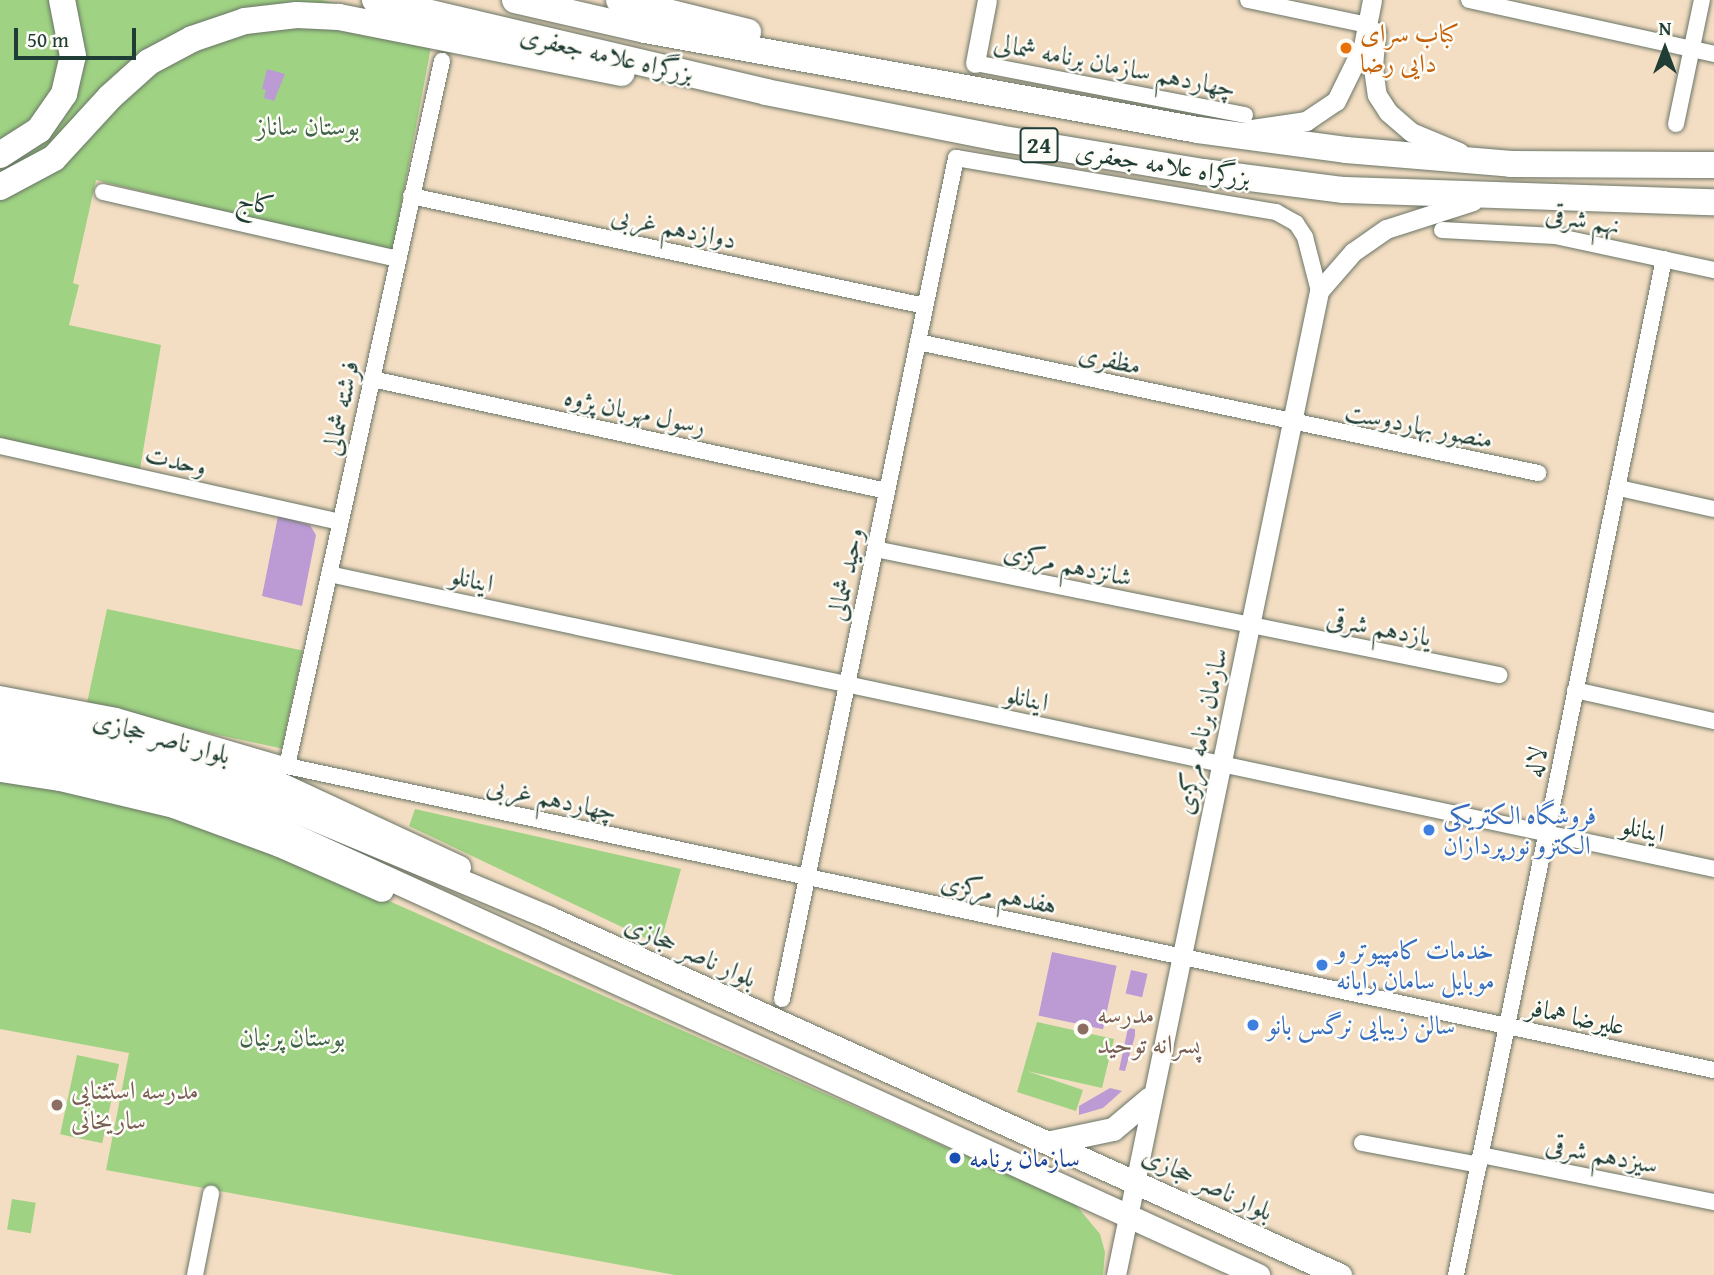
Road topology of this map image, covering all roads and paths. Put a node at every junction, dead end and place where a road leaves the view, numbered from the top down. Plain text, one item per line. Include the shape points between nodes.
1 (62, 0) edge
2 (376, 0) edge
3 (515, 0) edge
4 (619, 0) edge
5 (987, 0) edge
6 (1248, 0) edge
7 (1373, 0) edge
8 (1382, 0) edge
9 (1469, 0) edge
10 (1702, 0) edge
11 (1368, 25) junction
12 (1692, 49) junction
13 (1714, 54) edge
14 (442, 61) dead end
15 (975, 63) joint
16 (912, 77) junction
17 (765, 92) junction
18 (1245, 115) dead end
19 (1676, 124) dead end
20 (1198, 130) junction
21 (0, 155) edge
22 (1511, 164) junction
23 (1714, 165) edge
24 (0, 187) edge
25 (103, 191) dead end
26 (411, 196) junction
27 (1488, 198) junction
28 (1714, 202) edge
29 (1442, 230) dead end
30 (398, 260) junction
31 (1664, 260) junction
32 (1714, 270) edge
33 (1319, 291) junction
34 (925, 306) junction
35 (918, 342) junction
36 (372, 379) junction
37 (1291, 424) junction
38 (0, 446) edge
39 (1538, 473) dead end
40 (1619, 488) junction
41 (887, 491) junction
42 (1714, 509) edge
43 (340, 522) junction
44 (875, 548) junction
45 (329, 574) junction
46 (1250, 626) junction
47 (1499, 676) dead end
48 (847, 684) junction
49 (1575, 690) junction
50 (0, 694) edge
51 (0, 712) edge
52 (1714, 721) edge
53 (0, 730) edge
54 (0, 750) edge
55 (1221, 764) junction
56 (287, 766) junction
57 (0, 770) edge
58 (1546, 833) junction
59 (1714, 869) edge
60 (807, 877) junction
61 (550, 918) junction
62 (536, 948) junction
63 (1181, 957) junction
64 (782, 999) dead end
65 (1507, 1027) junction
66 (1714, 1070) edge
67 (1150, 1098) junction
68 (1051, 1142) junction
69 (1362, 1143) dead end
70 (1480, 1160) junction
71 (1136, 1181) junction
72 (211, 1194) dead end
73 (1714, 1202) edge
74 (1129, 1215) junction
75 (195, 1275) edge
76 (1116, 1275) edge
77 (1258, 1275) edge
78 (1340, 1275) edge
79 (1457, 1275) edge

1 - 21 highway via 73,56 64,93 39,130
2 - 17 highway, بزرگراه علامه جعفری / 24
3 - 16 highway, بزرگراه علامه جعفری / 24 via 645,30
4 - 16 highway
5 - 15 street
6 - 11 street
7 - 11 street
8 - 22 street via 1373,68 1377,95 1388,112 1411,132 1441,147
9 - 12 street
10 - 12 street
11 - 20 street via 1349,77 1325,112 1268,129
12 - 13 street
12 - 19 street
14 - 26 street, فرشته شمالی
15 - 18 street, چهاردهم سازمان برنامه شمالی
16 - 20 highway, بزرگراه علامه جعفری / 24
17 - 24 highway via 576,67 339,17 270,17 219,29 149,62 54,159
17 - 27 highway, بزرگراه علامه جعفری / 24 via 1203,172 1344,190
20 - 22 highway, بزرگراه علامه جعفری / 24 via 1346,150
22 - 23 highway, بزرگراه علامه جعفری / 24
25 - 30 street, کاج
26 - 30 street, فرشته شمالی
26 - 34 street, دوازدهم غربی
27 - 28 highway, بزرگراه علامه جعفری / 24
27 - 33 street via 1442,208 1386,229 1353,252
29 - 31 street, نهم شرقی via 1555,236
30 - 36 street, فرشته شمالی
31 - 32 street, نهم شرقی
31 - 40 street, لاله
33 - 34 street, وحید شمالی via 1305,237 1296,223 1276,212 956,158
33 - 37 street, سازمان برنامه مرکزی
34 - 35 street, وحید شمالی
35 - 37 street, مظفری
35 - 41 street, وحید شمالی
36 - 41 street, رسول مهربان پژوه
36 - 43 street, فرشته شمالی
37 - 39 street, منصور بهاردوست
37 - 46 street, سازمان برنامه مرکزی
38 - 43 street, وحدت
40 - 42 street
40 - 49 street, لاله
41 - 44 street, وحید شمالی
43 - 45 street, فرشته شمالی
44 - 46 street, شانزدهم مرکزی
44 - 48 street, وحید شمالی
45 - 48 street, اینانلو
45 - 56 street, فرشته شمالی
46 - 47 street, یازدهم شرقی
46 - 55 street, سازمان برنامه مرکزی
48 - 55 street, اینانلو
48 - 60 street, وحید شمالی
49 - 52 street
49 - 58 street, لاله
50 - 56 street via 116,716
51 - 61 main road via 127,734 274,781 432,852
53 - 61 main road, بلوار ناصر حجازی via 118,752 230,784
54 - 62 main road, بلوار ناصر حجازی via 124,773 221,802
55 - 58 street, اینانلو
55 - 63 street, سازمان برنامه مرکزی
56 - 60 street, چهاردهم غربی
57 - 62 main road via 173,806
58 - 59 street, اینانلو
58 - 65 street, لاله
60 - 63 street, هفدهم مرکزی
60 - 64 street, وحید شمالی
61 - 68 main road, بلوار ناصر حجازی
62 - 74 main road, بلوار ناصر حجازی
63 - 65 street, علیرضا همافر
63 - 67 street, سازمان برنامه مرکزی
65 - 66 street, علیرضا همافر
65 - 70 street, لاله
67 - 68 main road via 1113,1129
67 - 71 street, سازمان برنامه مرکزی
68 - 71 main road, بلوار ناصر حجازی
69 - 70 street, سیزدهم شرقی
70 - 73 street, سیزدهم شرقی
70 - 79 street, لاله
71 - 74 street, سازمان برنامه مرکزی
71 - 78 main road, بلوار ناصر حجازی
72 - 75 street
74 - 76 street, سازمان برنامه مرکزی
74 - 77 main road, بلوار ناصر حجازی

